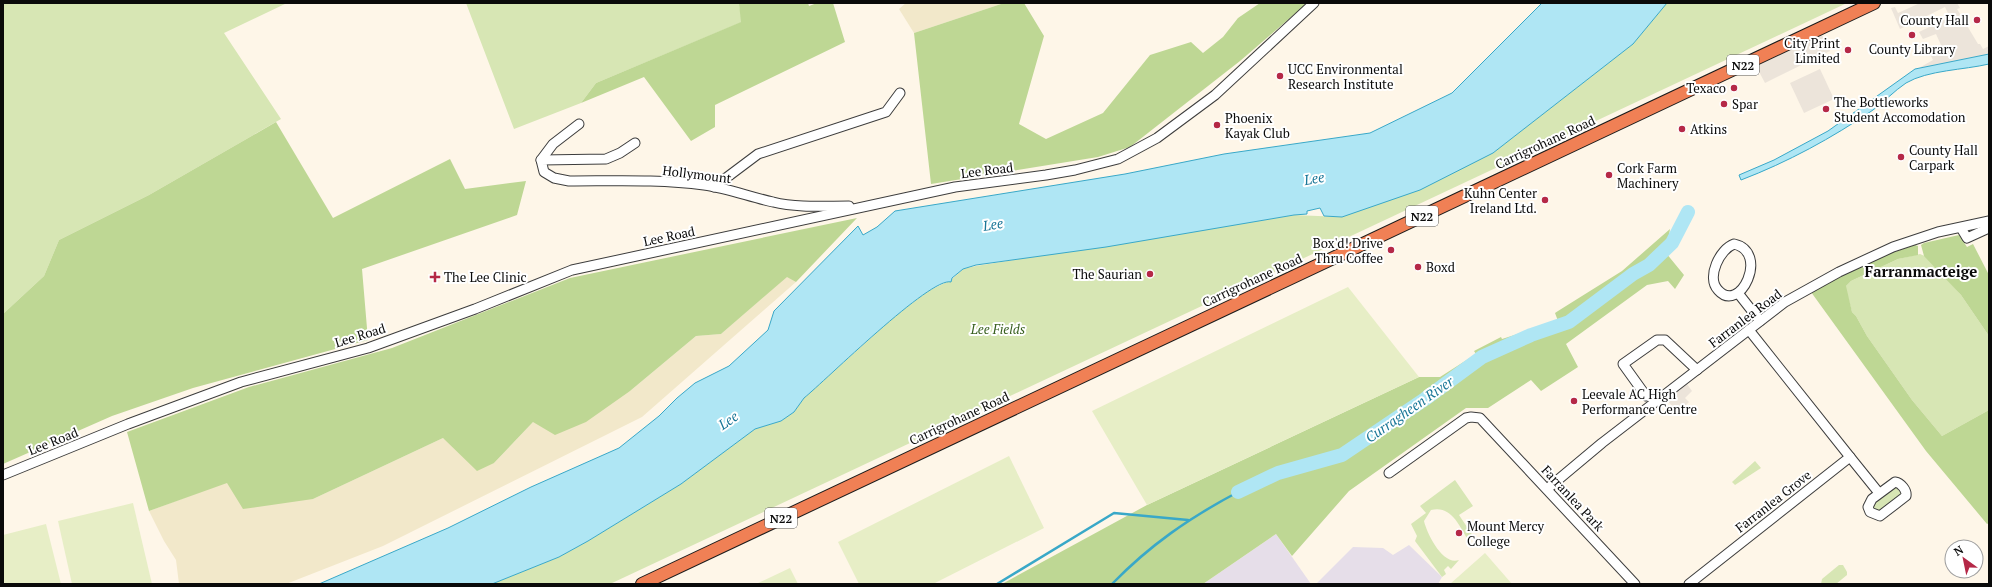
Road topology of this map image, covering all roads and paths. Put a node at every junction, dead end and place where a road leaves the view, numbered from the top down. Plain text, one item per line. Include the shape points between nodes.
1 (1874, 3) edge
2 (1310, 6) edge
3 (900, 93) dead end
4 (579, 124) dead end
5 (635, 143) dead end
6 (541, 160) junction
7 (714, 187) junction
8 (860, 207) junction
9 (1989, 221) edge
10 (1961, 228) junction
11 (1989, 228) edge
12 (1738, 293) junction
13 (1760, 321) junction
14 (1749, 330) junction
15 (1697, 370) junction
16 (1646, 396) dead end
17 (1850, 457) junction
18 (1389, 473) dead end
19 (3, 475) edge
20 (1547, 489) junction
21 (1879, 493) dead end
22 (642, 584) edge
23 (1635, 584) edge
24 (1689, 584) edge

1 - 22 highway, Carrigrohane Road / N22
2 - 8 street, Lee Road via 1215,95 1157,138 1118,159 1075,170 956,187
3 - 7 street via 886,112 758,154
4 - 6 street via 553,144
5 - 6 street via 620,154 606,158
6 - 7 street, Hollymount via 544,172 554,178 570,181 669,182
7 - 8 street, Hollymount via 774,202
8 - 19 street, Lee Road via 572,270 368,348 241,382 128,424
9 - 10 street, Farranlea Road
10 - 11 street via 1967,238
10 - 13 street, Farranlea Road via 1912,240 1872,256 1809,288
12 - 12 street via 1729,296 1723,294 1716,289 1713,280 1718,261 1727,248 1734,244 1745,251 1751,263 1748,279
12 - 13 street
13 - 14 street, Farranlea Road
14 - 15 street, Farranlea Road
14 - 17 street
15 - 16 street via 1665,340 1657,340 1623,364
15 - 20 street, Farranlea Road
17 - 21 street
17 - 24 street, Farranlea Grove
18 - 20 street, Farranlea Park via 1471,417 1480,418
20 - 23 street, Farranlea Park

